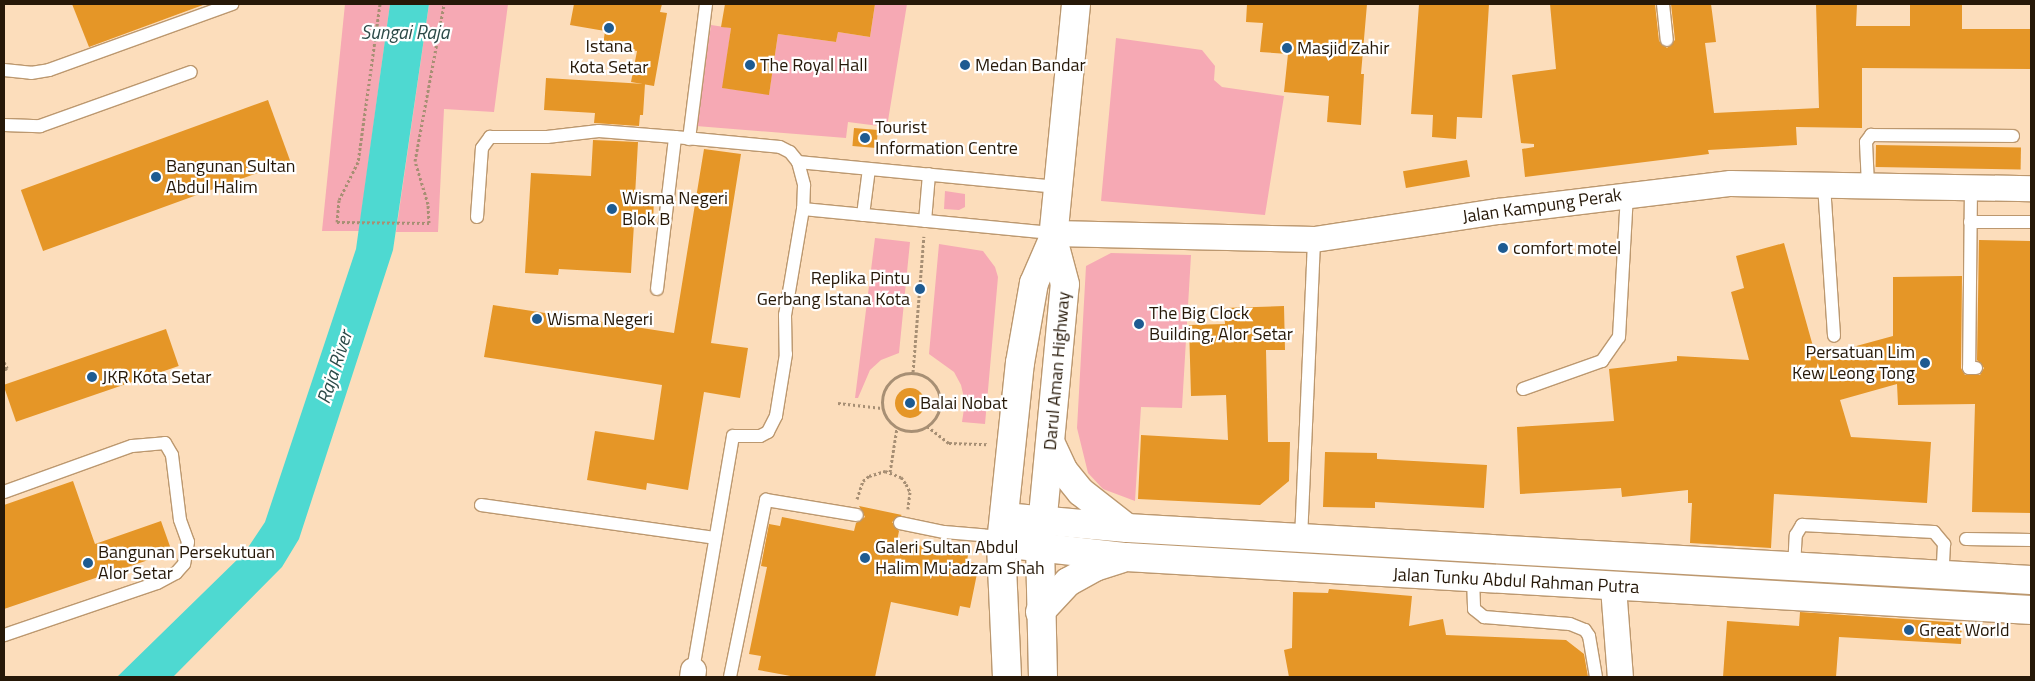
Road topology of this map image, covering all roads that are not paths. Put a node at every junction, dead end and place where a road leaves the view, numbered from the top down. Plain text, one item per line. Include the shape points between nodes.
1 (232, 4) edge
2 (706, 4) edge
3 (1076, 4) edge
4 (1663, 4) edge
5 (1667, 40) dead end
6 (4, 70) edge
7 (191, 72) dead end
8 (4, 125) edge
9 (2013, 136) dead end
10 (674, 137) junction
11 (689, 139) junction
12 (798, 162) junction
13 (869, 169) junction
14 (929, 174) junction
15 (1824, 185) junction
16 (1868, 185) junction
17 (1060, 187) junction
18 (1971, 187) junction
19 (2031, 188) edge
20 (1627, 194) junction
21 (803, 209) junction
22 (864, 215) junction
23 (476, 217) dead end
24 (925, 221) junction
25 (1970, 222) junction
26 (2031, 222) edge
27 (1054, 236) junction
28 (1314, 239) junction
29 (657, 290) dead end
30 (1834, 336) dead end
31 (1972, 368) dead end
32 (1523, 389) dead end
33 (1051, 444) junction
34 (4, 492) edge
35 (481, 505) dead end
36 (855, 514) road end
37 (902, 524) road end
38 (1128, 528) junction
39 (1002, 532) junction
40 (1042, 534) junction
41 (715, 538) junction
42 (1301, 539) junction
43 (1966, 539) dead end
44 (2031, 540) edge
45 (1126, 556) junction
46 (1794, 568) junction
47 (1942, 577) junction
48 (1473, 578) junction
49 (2031, 580) edge
50 (1613, 587) junction
51 (2031, 610) edge
52 (1040, 612) junction
53 (4, 635) edge
54 (693, 674) edge
55 (730, 677) edge
56 (1007, 677) edge
57 (1043, 677) edge
58 (1596, 677) edge
59 (1620, 677) edge

1 - 6 lane via 49,70
2 - 11 lane
3 - 17 main road
4 - 5 lane
7 - 8 lane via 40,126
9 - 16 lane via 1871,135 1866,142
10 - 11 lane
10 - 23 lane via 599,131 547,137 490,138 482,148
10 - 29 lane
11 - 12 lane via 780,147 790,152
12 - 13 lane
12 - 21 lane via 804,185
13 - 14 lane
13 - 22 lane
14 - 17 lane
14 - 24 lane
15 - 16 street, Jalan Kampung Perak
15 - 20 street, Jalan Kampung Perak via 1730,183
15 - 30 lane
16 - 18 street, Jalan Kampung Perak
17 - 27 main road
18 - 19 street, Jalan Kampung Perak
18 - 25 lane
20 - 28 street, Jalan Kampung Perak
20 - 32 lane via 1619,337 1602,361
21 - 22 lane
21 - 41 lane via 785,315 786,354 776,416 768,432 760,436 732,436
22 - 24 lane
24 - 27 lane
25 - 26 lane
25 - 31 lane
27 - 28 street, Jalan Kampung Perak
27 - 33 main road, Darul Aman Highway via 1065,284
27 - 39 main road, Darul Aman Highway via 1034,283 1020,363
28 - 42 lane
33 - 38 main road via 1063,470 1081,492
33 - 40 main road, Darul Aman Highway
34 - 53 lane via 132,446 166,443 172,455 177,505 188,542 184,564 176,573
35 - 41 lane
36 - 55 lane via 766,500
37 - 39 lane via 944,532
38 - 40 main road, Jalan Tunku Abdul Rahman Putra
38 - 42 main road, Jalan Tunku Abdul Rahman Putra
39 - 40 main road, Jalan Tunku Abdul Rahman Putra
39 - 56 main road, Darul Aman Highway
40 - 45 main road, Jalan Tunku Abdul Rahman Putra
40 - 52 main road, Darul Aman Highway
41 - 54 lane
42 - 46 main road, Jalan Tunku Abdul Rahman Putra
43 - 44 lane
45 - 48 main road, Jalan Tunku Abdul Rahman Putra
45 - 52 main road via 1095,567 1068,582
46 - 47 main road, Jalan Tunku Abdul Rahman Putra
46 - 47 lane via 1796,535 1802,525 1906,530 1934,532 1940,537 1944,544
47 - 49 main road, Jalan Tunku Abdul Rahman Putra
48 - 50 main road, Jalan Tunku Abdul Rahman Putra
48 - 58 lane via 1474,609 1484,617 1570,624 1585,630 1589,636
50 - 51 main road, Jalan Tunku Abdul Rahman Putra
50 - 59 street
52 - 57 main road, Darul Aman Highway

